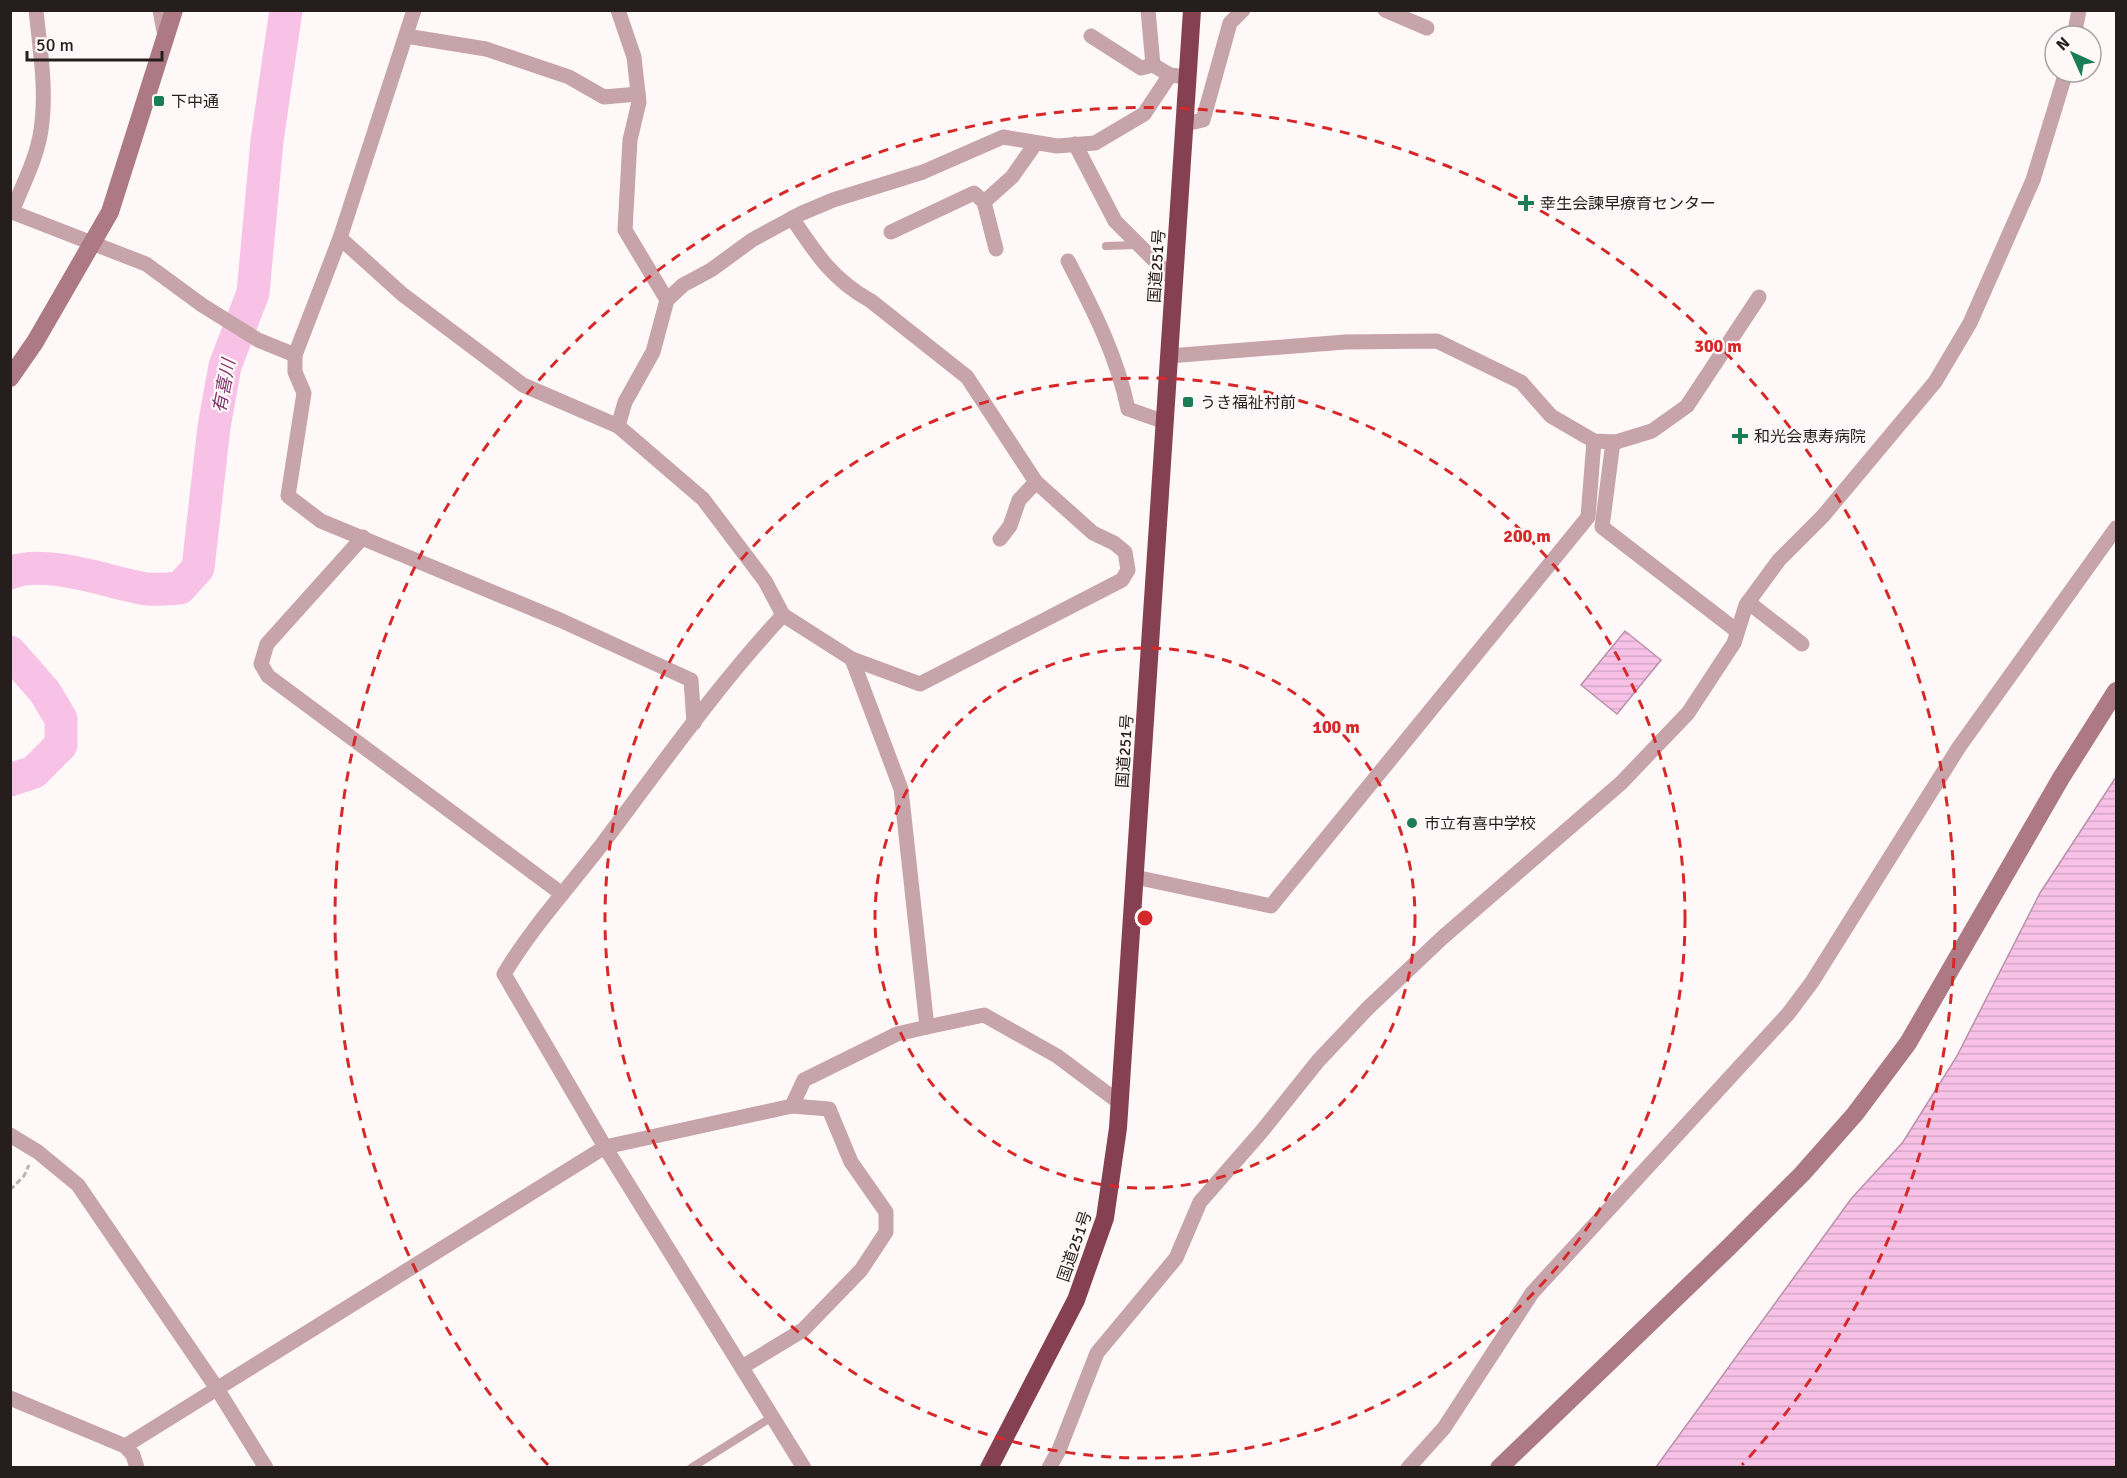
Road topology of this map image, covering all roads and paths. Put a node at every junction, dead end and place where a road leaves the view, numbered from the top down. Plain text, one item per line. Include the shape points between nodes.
1 (36, 10) edge
2 (160, 10) edge
3 (174, 10) edge
4 (414, 10) edge
5 (618, 10) edge
6 (1148, 10) edge
7 (1192, 10) edge
8 (1243, 10) edge
9 (1385, 10) edge
10 (1427, 28) dead end
11 (406, 36) junction
12 (1091, 36) dead end
13 (165, 37) junction
14 (1153, 65) junction
15 (1170, 75) junction
16 (1188, 77) junction
17 (2062, 84) edge
18 (638, 94) junction
19 (1185, 124) junction
20 (1036, 143) junction
21 (1075, 144) junction
22 (984, 202) junction
23 (11, 213) edge
24 (792, 219) junction
25 (891, 232) dead end
26 (340, 238) junction
27 (94, 243) junction
28 (1136, 245) junction
29 (1106, 246) dead end
30 (996, 249) dead end
31 (1068, 261) dead end
32 (1174, 281) junction
33 (1759, 297) dead end
34 (667, 300) junction
35 (294, 355) junction
36 (1169, 357) junction
37 (10, 378) edge
38 (1165, 422) junction
39 (618, 426) junction
40 (1594, 441) junction
41 (1613, 442) junction
42 (1036, 482) junction
43 (2116, 528) edge
44 (363, 537) junction
45 (1000, 539) dead end
46 (1748, 602) junction
47 (783, 615) junction
48 (1737, 631) junction
49 (1802, 644) dead end
50 (852, 659) junction
51 (2116, 691) edge
52 (694, 723) junction
53 (1135, 877) junction
54 (562, 894) junction
55 (927, 1027) junction
56 (1120, 1104) junction
57 (792, 1106) junction
58 (10, 1135) edge
59 (605, 1147) junction
60 (33, 1149) junction
61 (10, 1190) edge
62 (742, 1367) junction
63 (216, 1387) junction
64 (10, 1398) edge
65 (772, 1417) junction
66 (125, 1446) junction
67 (137, 1467) edge
68 (266, 1467) edge
69 (691, 1467) edge
70 (804, 1467) edge
71 (989, 1467) edge
72 (1049, 1467) edge
73 (1408, 1467) edge
74 (1499, 1467) edge

1 - 23 street via 44,87 41,130 35,156
2 - 13 street
3 - 13 street
4 - 11 street
5 - 18 street via 634,57
6 - 14 street
7 - 16 highway, 国道251号
8 - 19 street via 1230,23 1203,120
9 - 10 street
11 - 18 street via 486,49 569,77 604,97
11 - 26 street
12 - 14 street via 1141,68
13 - 27 street via 110,212
14 - 15 street
15 - 16 street
15 - 21 street via 1144,114 1095,143
16 - 19 highway, 国道251号
17 - 46 street via 2033,180 1970,323 1941,372 1823,516 1779,560
18 - 34 street via 630,140 625,230
19 - 32 highway, 国道251号
20 - 21 street
20 - 22 street via 1012,177
20 - 24 street via 1004,137 923,172 833,200
21 - 28 street via 1115,221
22 - 25 street via 974,193
22 - 30 street
23 - 27 street
24 - 34 street via 752,240 683,285
24 - 42 street via 827,269 967,377
26 - 35 street
26 - 39 street via 402,294 523,385
27 - 35 street via 146,264 258,340
27 - 37 street
28 - 29 lane
28 - 32 street
31 - 38 street via 1121,375 1128,409
32 - 36 highway, 国道251号
33 - 41 street via 1687,405 1652,431
34 - 39 street via 653,352 626,402
35 - 44 street via 295,372 304,393 288,496 321,521
36 - 38 highway, 国道251号
36 - 40 street via 1345,342 1437,341 1521,382 1551,416
38 - 53 highway, 国道251号
39 - 47 street via 703,499 765,581
40 - 41 street
40 - 53 street via 1588,517 1271,906
41 - 48 street via 1602,527
42 - 45 street via 1019,500 1010,526
42 - 50 street via 1094,534 1125,552 1128,570 1122,579 920,684
43 - 73 street via 1959,747 1794,1006 1532,1293 1444,1428
44 - 52 street via 691,680
44 - 54 street via 267,644 261,664 268,676
46 - 48 street
46 - 49 street
47 - 50 street
47 - 52 street
48 - 72 street via 1734,643 1688,713 1621,783 1368,1008 1318,1061 1200,1202 1176,1257 1097,1353
50 - 55 street via 901,789
51 - 74 street via 2061,778 1908,1043 1855,1114 1761,1215
52 - 54 street
53 - 56 highway, 国道251号
54 - 59 street via 522,943 504,974
55 - 56 street via 984,1015 1057,1056
55 - 57 street via 897,1034 804,1080
56 - 71 highway, 国道251号 via 1105,1218 1080,1290
57 - 59 street
57 - 62 street via 829,1109 850,1162 886,1212 886,1232 861,1270 804,1330
58 - 60 street
59 - 62 street
59 - 63 street
60 - 61 path via 24,1176
60 - 63 street via 78,1185
62 - 65 street
63 - 66 street
63 - 68 street
64 - 66 street
65 - 69 lane
65 - 70 street
66 - 67 street

